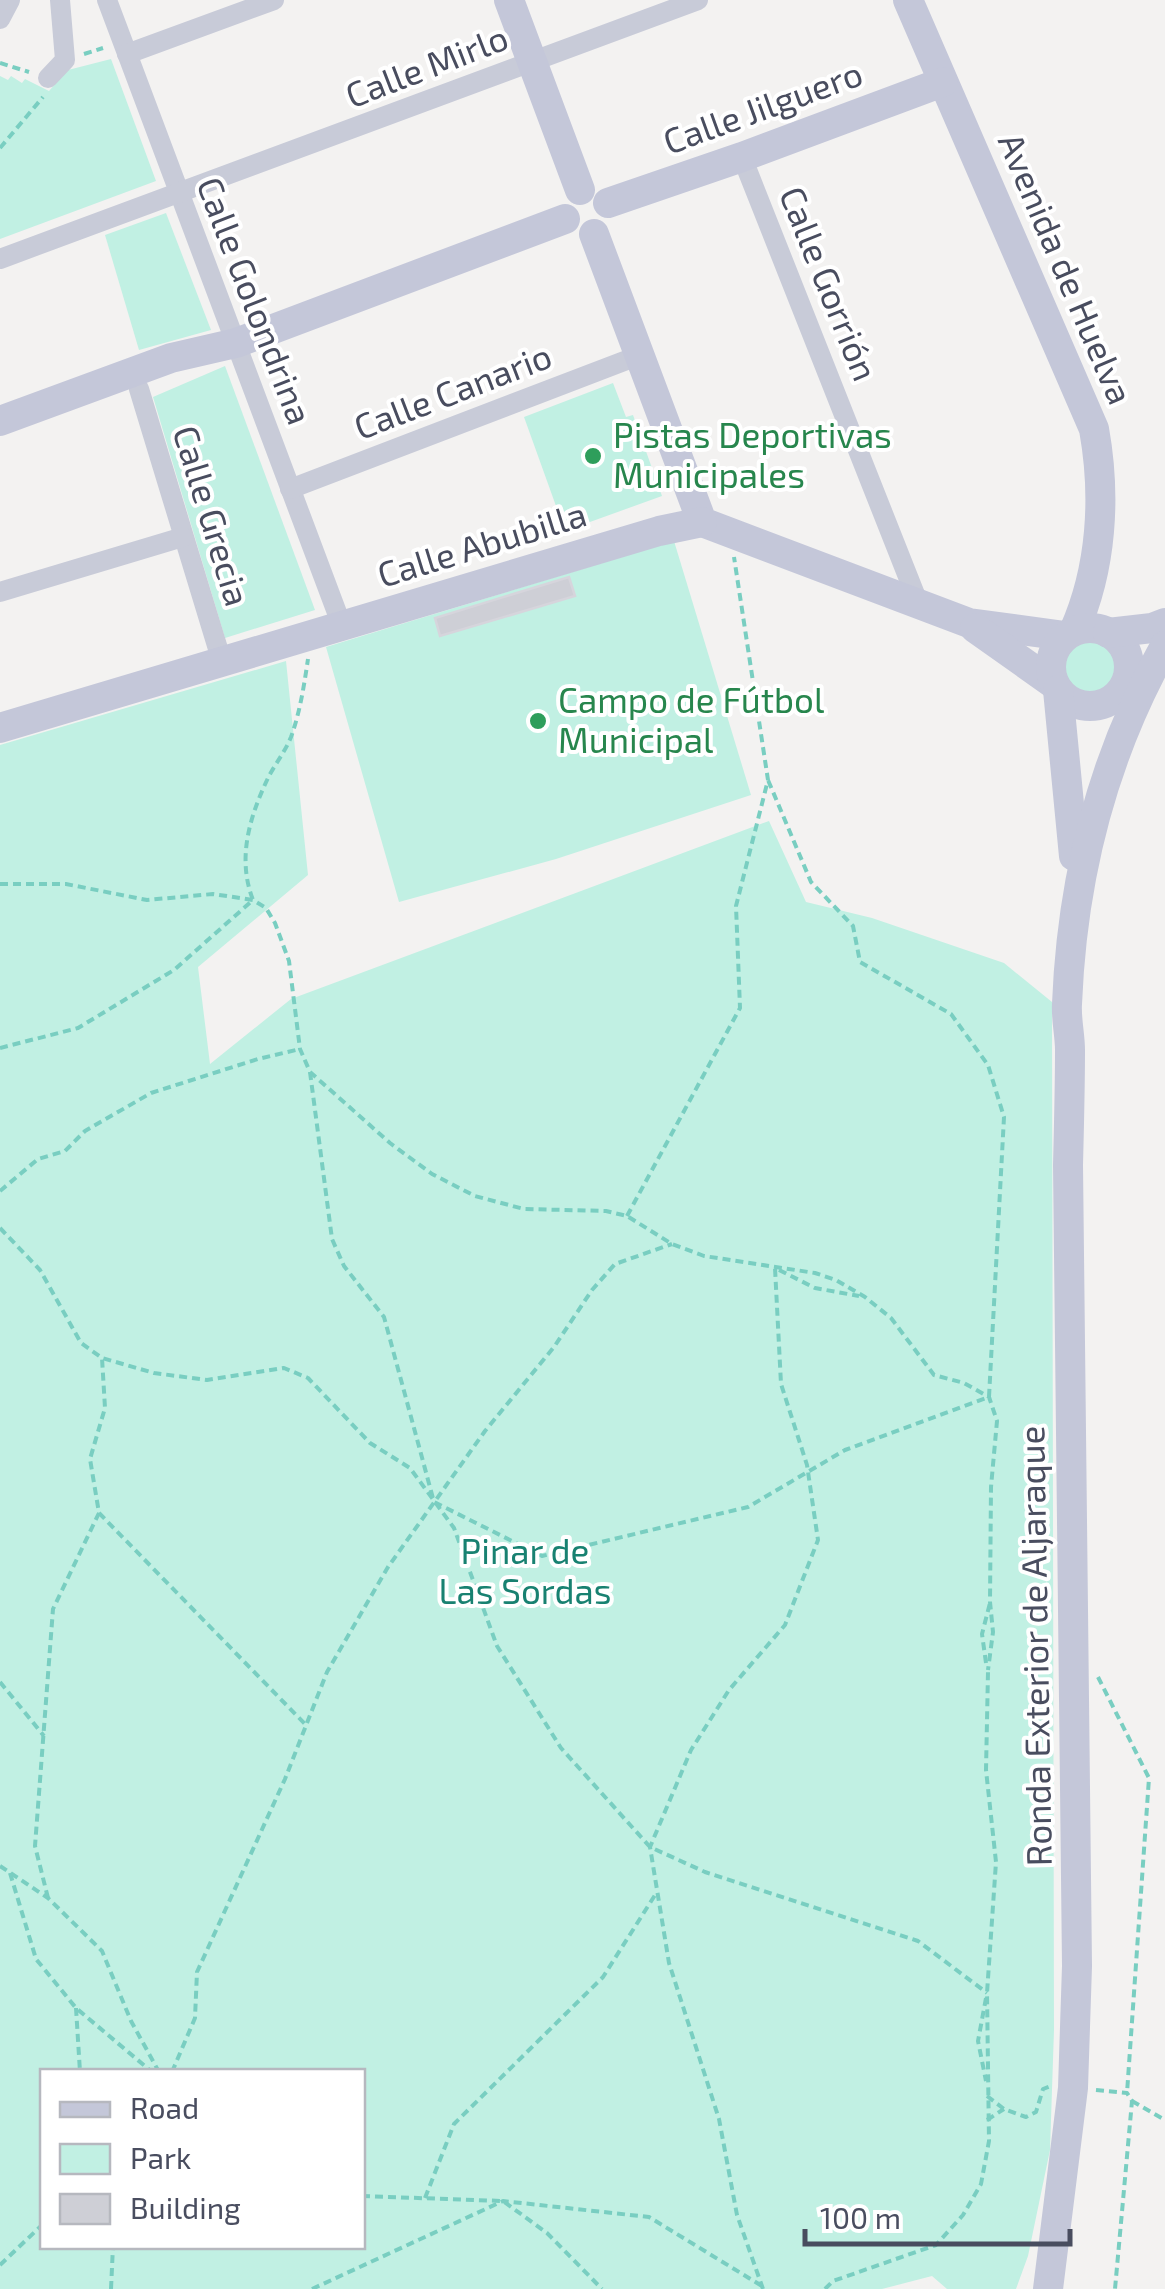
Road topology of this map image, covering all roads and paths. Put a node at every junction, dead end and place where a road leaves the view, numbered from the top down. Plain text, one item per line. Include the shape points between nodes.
1 (10, 0) edge
2 (60, 0) edge
3 (107, 0) edge
4 (274, 0) edge
5 (509, 0) edge
6 (698, 0) edge
7 (908, 0) edge
8 (0, 19) edge
9 (125, 48) junction
10 (65, 60) junction
11 (532, 62) junction
12 (0, 63) edge
13 (48, 78) junction
14 (944, 82) junction
15 (0, 148) edge
16 (742, 158) junction
17 (580, 190) junction
18 (179, 195) junction
19 (608, 203) junction
20 (565, 220) junction
21 (594, 234) junction
22 (0, 259) edge
23 (236, 343) junction
24 (640, 356) junction
25 (138, 388) junction
26 (0, 422) edge
27 (0, 439) edge
28 (290, 489) junction
29 (716, 527) junction
30 (184, 537) junction
31 (0, 592) edge
32 (918, 602) junction
33 (969, 623) junction
34 (1165, 623) edge
35 (342, 626) junction
36 (1088, 633) junction
37 (1165, 646) edge
38 (310, 650) dead end
39 (222, 662) junction
40 (1165, 671) edge
41 (1143, 686) edge
42 (1056, 687) junction
43 (0, 728) edge
44 (768, 780) junction
45 (0, 884) edge
46 (1078, 893) junction
47 (253, 900) junction
48 (1070, 1046) junction
49 (0, 1048) edge
50 (300, 1049) junction
51 (310, 1072) junction
52 (0, 1191) edge
53 (627, 1216) junction
54 (0, 1228) edge
55 (672, 1244) junction
56 (774, 1268) junction
57 (865, 1296) junction
58 (102, 1358) junction
59 (989, 1398) junction
60 (808, 1472) junction
61 (434, 1502) junction
62 (99, 1513) junction
63 (990, 1602) junction
64 (988, 1670) junction
65 (1098, 1678) dead end
66 (0, 1682) edge
67 (306, 1725) junction
68 (44, 1736) junction
69 (650, 1847) junction
70 (0, 1866) edge
71 (10, 1873) junction
72 (657, 1892) junction
73 (48, 1898) junction
74 (987, 1993) junction
75 (76, 2008) junction
76 (80, 2069) edge
77 (148, 2069) edge
78 (157, 2069) edge
79 (173, 2069) edge
80 (987, 2085) junction
81 (1059, 2086) dead end
82 (1088, 2090) dead end
83 (1127, 2093) junction
84 (987, 2096) junction
85 (1132, 2100) junction
86 (1004, 2108) junction
87 (988, 2120) junction
88 (1165, 2120) edge
89 (365, 2196) edge
90 (425, 2198) junction
91 (503, 2201) junction
92 (40, 2226) edge
93 (1051, 2244) junction
94 (113, 2249) edge
95 (0, 2265) edge
96 (763, 2288) edge
97 (111, 2289) edge
98 (312, 2289) edge
99 (602, 2289) edge
100 (826, 2289) edge
101 (1033, 2289) edge
102 (1048, 2289) edge
103 (1115, 2289) edge

1 - 8 street
2 - 10 street
3 - 9 street, Calle Golondrina
4 - 9 street
5 - 11 street
6 - 11 street, Calle Mirlo
7 - 14 street, Avenida de Huelva
9 - 10 path
9 - 18 street, Calle Golondrina
10 - 13 street
11 - 17 street
11 - 18 street, Calle Mirlo
12 - 13 path
13 - 15 path via 45,94
14 - 16 street, Calle Jilguero
14 - 36 street, Avenida de Huelva via 1094,429 1102,493
16 - 19 street, Calle Jilguero
16 - 32 street, Calle Gorrión
17 - 19 street via 596,191
17 - 20 street via 565,205
18 - 22 street, Calle Mirlo
18 - 23 street, Calle Golondrina
19 - 21 street via 609,218
20 - 21 street via 574,230
20 - 23 street
21 - 24 street
23 - 25 street
23 - 26 street via 171,358
23 - 28 street, Calle Golondrina
24 - 28 street, Calle Canario
24 - 29 street
25 - 27 street
25 - 30 street, Calle Grecia
28 - 35 street, Calle Golondrina
29 - 32 street
29 - 35 street, Calle Abubilla via 659,530
29 - 44 path
30 - 31 street
30 - 39 street, Calle Grecia
32 - 33 street
33 - 36 street
33 - 42 street
34 - 36 street
35 - 39 street, Calle Abubilla
36 - 41 street via 1118,640
36 - 42 street via 1052,658
37 - 41 street, Ronda Exterior de Aljaraque
38 - 47 path via 294,726 245,844 245,880
39 - 43 street, Calle Abubilla
40 - 41 street via 1144,693
41 - 42 street via 1088,706
41 - 46 street, Ronda Exterior de Aljaraque via 1094,814
41 - 48 street, Ronda Exterior de Aljaraque via 1093,898
42 - 46 street
44 - 53 path via 736,906 740,1008
44 - 59 path via 811,882 853,926 860,962 951,1014 988,1065 1004,1117
45 - 47 path via 66,884 147,900 213,894
46 - 48 street, Ronda Exterior de Aljaraque
47 - 49 path via 174,970 78,1028
47 - 50 path via 266,908 289,960
48 - 93 street, Ronda Exterior de Aljaraque via 1077,1966 1073,2088
50 - 51 path
50 - 52 path via 152,1093 85,1131 65,1151 38,1159
51 - 53 path via 390,1143 476,1196 524,1208
51 - 61 path via 332,1238 344,1266 384,1318
53 - 55 path
54 - 58 path via 40,1270 82,1343
55 - 56 path
55 - 61 path via 616,1264 592,1290
56 - 57 path via 814,1288
56 - 57 path via 815,1273
56 - 60 path via 781,1384
57 - 59 path via 934,1375
58 - 61 path via 207,1380 284,1368 308,1378 370,1443 410,1468
58 - 62 path via 105,1408 90,1459
59 - 60 path via 844,1450
59 - 63 path via 998,1421
60 - 61 path via 748,1507 542,1556
60 - 69 path via 818,1540 785,1625 729,1690 691,1750
61 - 67 path via 327,1672
61 - 69 path via 454,1528 497,1646 561,1748
62 - 67 path
62 - 68 path via 54,1609
63 - 64 path
63 - 64 path via 982,1634
64 - 74 path via 986,1770 996,1862
65 - 83 path via 1149,1778
66 - 68 path
67 - 79 path via 197,1972 194,2018
68 - 73 path via 35,1846
69 - 72 path
69 - 74 path via 705,1872 918,1941
70 - 71 path
71 - 73 path
71 - 75 path via 36,1959
72 - 90 path via 603,1977 454,2124
72 - 96 path via 737,2215
73 - 78 path via 102,1951
74 - 80 path
74 - 80 path via 978,2040
75 - 76 path
75 - 77 path
80 - 84 path
81 - 86 path via 1043,2089 1032,2116
82 - 83 path
83 - 85 path
84 - 86 path
84 - 87 path
85 - 88 path
85 - 103 path
86 - 87 path
87 - 100 path via 982,2184 936,2244
89 - 90 path
90 - 91 path
91 - 96 path via 649,2217
91 - 98 path
91 - 99 path via 547,2233
92 - 95 path
93 - 101 street, Ronda Exterior de Aljaraque
93 - 102 street, Ronda Exterior de Aljaraque
94 - 97 path

